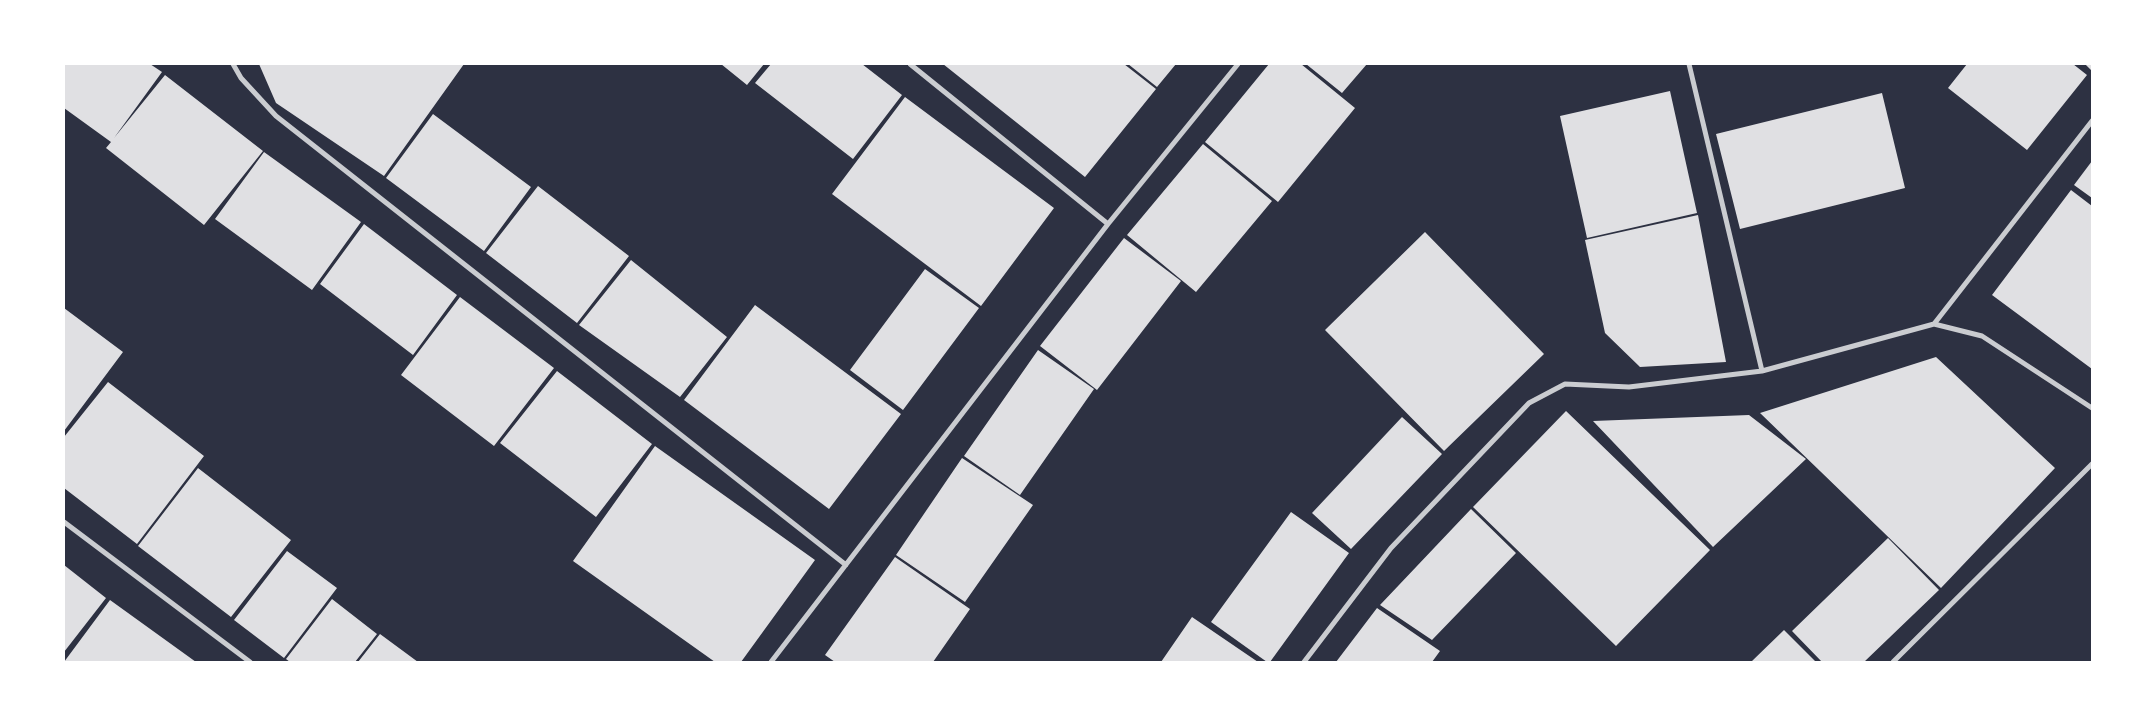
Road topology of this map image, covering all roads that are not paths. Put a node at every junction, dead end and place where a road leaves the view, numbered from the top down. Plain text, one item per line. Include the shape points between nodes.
1 (233, 64) edge
2 (910, 64) edge
3 (1238, 64) edge
4 (1689, 64) edge
5 (2092, 121) edge
6 (1108, 224) junction
7 (1934, 324) junction
8 (1762, 371) junction
9 (2092, 408) edge
10 (2092, 464) edge
11 (64, 522) edge
12 (846, 565) junction
13 (250, 662) edge
14 (771, 662) edge
15 (1304, 662) edge
16 (1893, 662) edge

1 - 12 street via 241,78 276,116
2 - 6 street
3 - 6 street
4 - 8 street
5 - 7 street
6 - 12 street
7 - 8 street
7 - 9 street via 1982,336
8 - 15 street via 1629,387 1566,384 1529,403 1391,548
10 - 16 street
11 - 13 street
12 - 14 street

